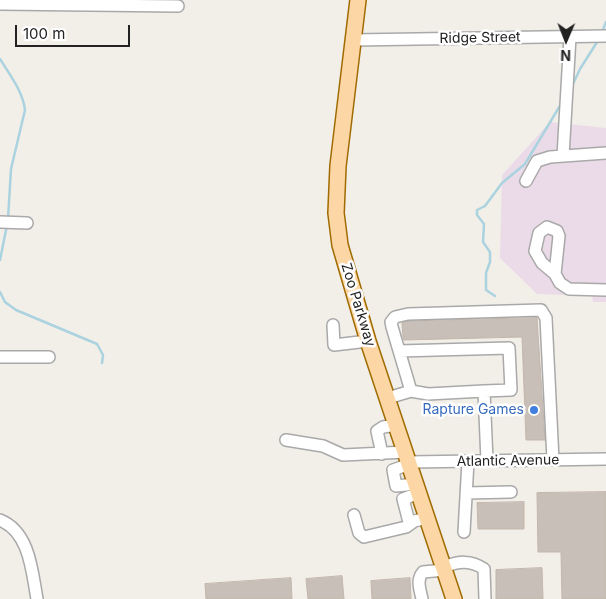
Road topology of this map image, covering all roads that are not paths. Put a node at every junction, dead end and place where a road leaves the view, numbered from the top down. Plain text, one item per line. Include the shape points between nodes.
1 (358, 0) edge
2 (51, 2) edge
3 (0, 4) edge
4 (178, 6) dead end
5 (606, 36) edge
6 (570, 37) junction
7 (354, 40) junction
8 (606, 153) edge
9 (563, 156) junction
10 (526, 181) dead end
11 (0, 222) edge
12 (27, 223) dead end
13 (556, 274) dead end
14 (606, 290) edge
15 (333, 324) dead end
16 (368, 341) junction
17 (399, 351) junction
18 (0, 357) edge
19 (49, 357) dead end
20 (484, 390) junction
21 (411, 391) junction
22 (388, 398) junction
23 (397, 425) junction
24 (286, 440) dead end
25 (382, 454) junction
26 (409, 459) junction
27 (606, 459) edge
28 (553, 460) junction
29 (468, 461) junction
30 (487, 461) junction
31 (512, 492) dead end
32 (466, 493) junction
33 (354, 515) dead end
34 (0, 520) edge
35 (420, 520) junction
36 (464, 532) dead end
37 (445, 568) junction
38 (37, 599) edge
39 (422, 599) edge
40 (454, 599) edge
41 (486, 599) edge

1 - 7 main road, Zoo Parkway
2 - 3 street
2 - 4 street
5 - 6 street, Ridge Street
6 - 7 street, Ridge Street
6 - 9 street
7 - 16 main road, Zoo Parkway via 338,166 336,213 340,245
8 - 9 street
9 - 10 street via 537,161
11 - 12 street
13 - 14 street via 560,283 569,289
15 - 16 street via 334,345
16 - 22 main road, Zoo Parkway
17 - 20 street via 509,348 511,390
17 - 21 street
17 - 28 street via 392,322 401,315 542,310 546,318
18 - 19 street
20 - 21 street via 428,394
20 - 30 street
21 - 22 street
22 - 23 main road, Zoo Parkway
23 - 25 street via 376,431
23 - 26 main road, Zoo Parkway
24 - 25 street, Atlantic Avenue via 323,446 343,455
25 - 26 street, Atlantic Avenue
26 - 29 street, Atlantic Avenue
26 - 35 main road, Zoo Parkway via 418,489
27 - 28 street, Atlantic Avenue
28 - 30 street, Atlantic Avenue
29 - 30 street, Atlantic Avenue
29 - 32 street
31 - 32 street
32 - 36 street
33 - 35 street via 359,533 364,537 406,527
34 - 38 street via 18,533 26,547
35 - 37 main road, Zoo Parkway
37 - 39 street via 420,575
37 - 40 main road, Zoo Parkway
37 - 41 street via 455,563 474,562 484,569

